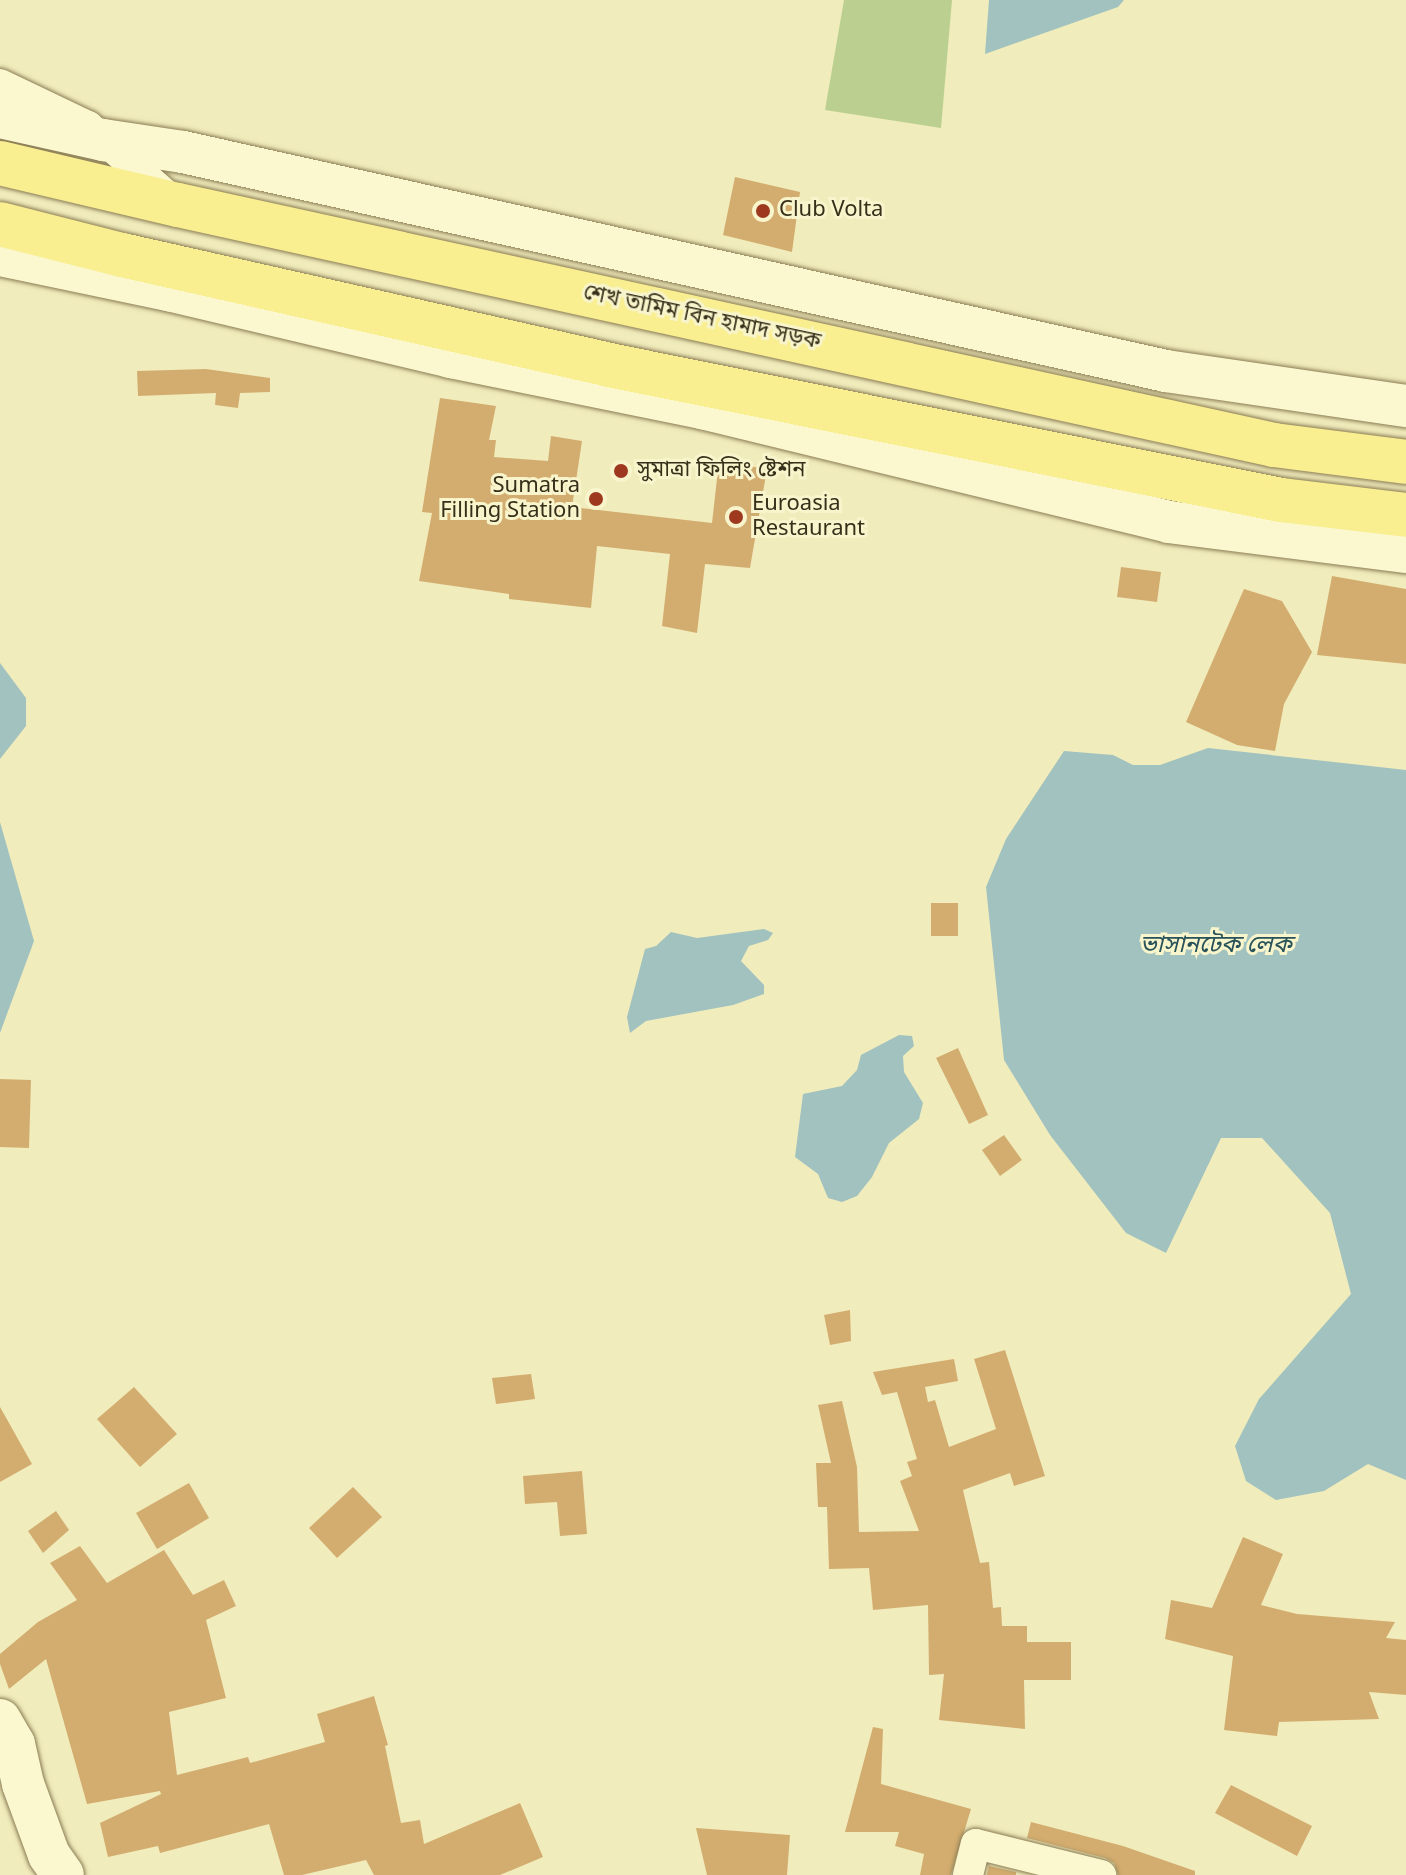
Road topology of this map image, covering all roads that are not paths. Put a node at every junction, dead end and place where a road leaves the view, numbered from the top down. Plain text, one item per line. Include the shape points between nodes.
1 (0, 84) edge
2 (0, 117) edge
3 (103, 140) junction
4 (0, 163) edge
5 (178, 205) junction
6 (0, 224) edge
7 (0, 255) edge
8 (1406, 406) edge
9 (1406, 462) edge
10 (1406, 515) edge
11 (1406, 552) edge
12 (0, 1720) edge
13 (63, 1875) edge
14 (968, 1875) edge
15 (1101, 1875) edge

1 - 3 street via 88,126
2 - 3 main road
3 - 5 street
3 - 8 main road via 183,152 1166,371
4 - 5 main road, শেখ তামিম বিন হামাদ সড়ক
5 - 9 main road, শেখ তামিম বিন হামাদ সড়ক via 1274,445
6 - 10 main road via 624,368 1281,500
7 - 11 main road via 702,408 1169,522
12 - 13 main road via 14,1744 49,1855
14 - 15 street via 976,1844

